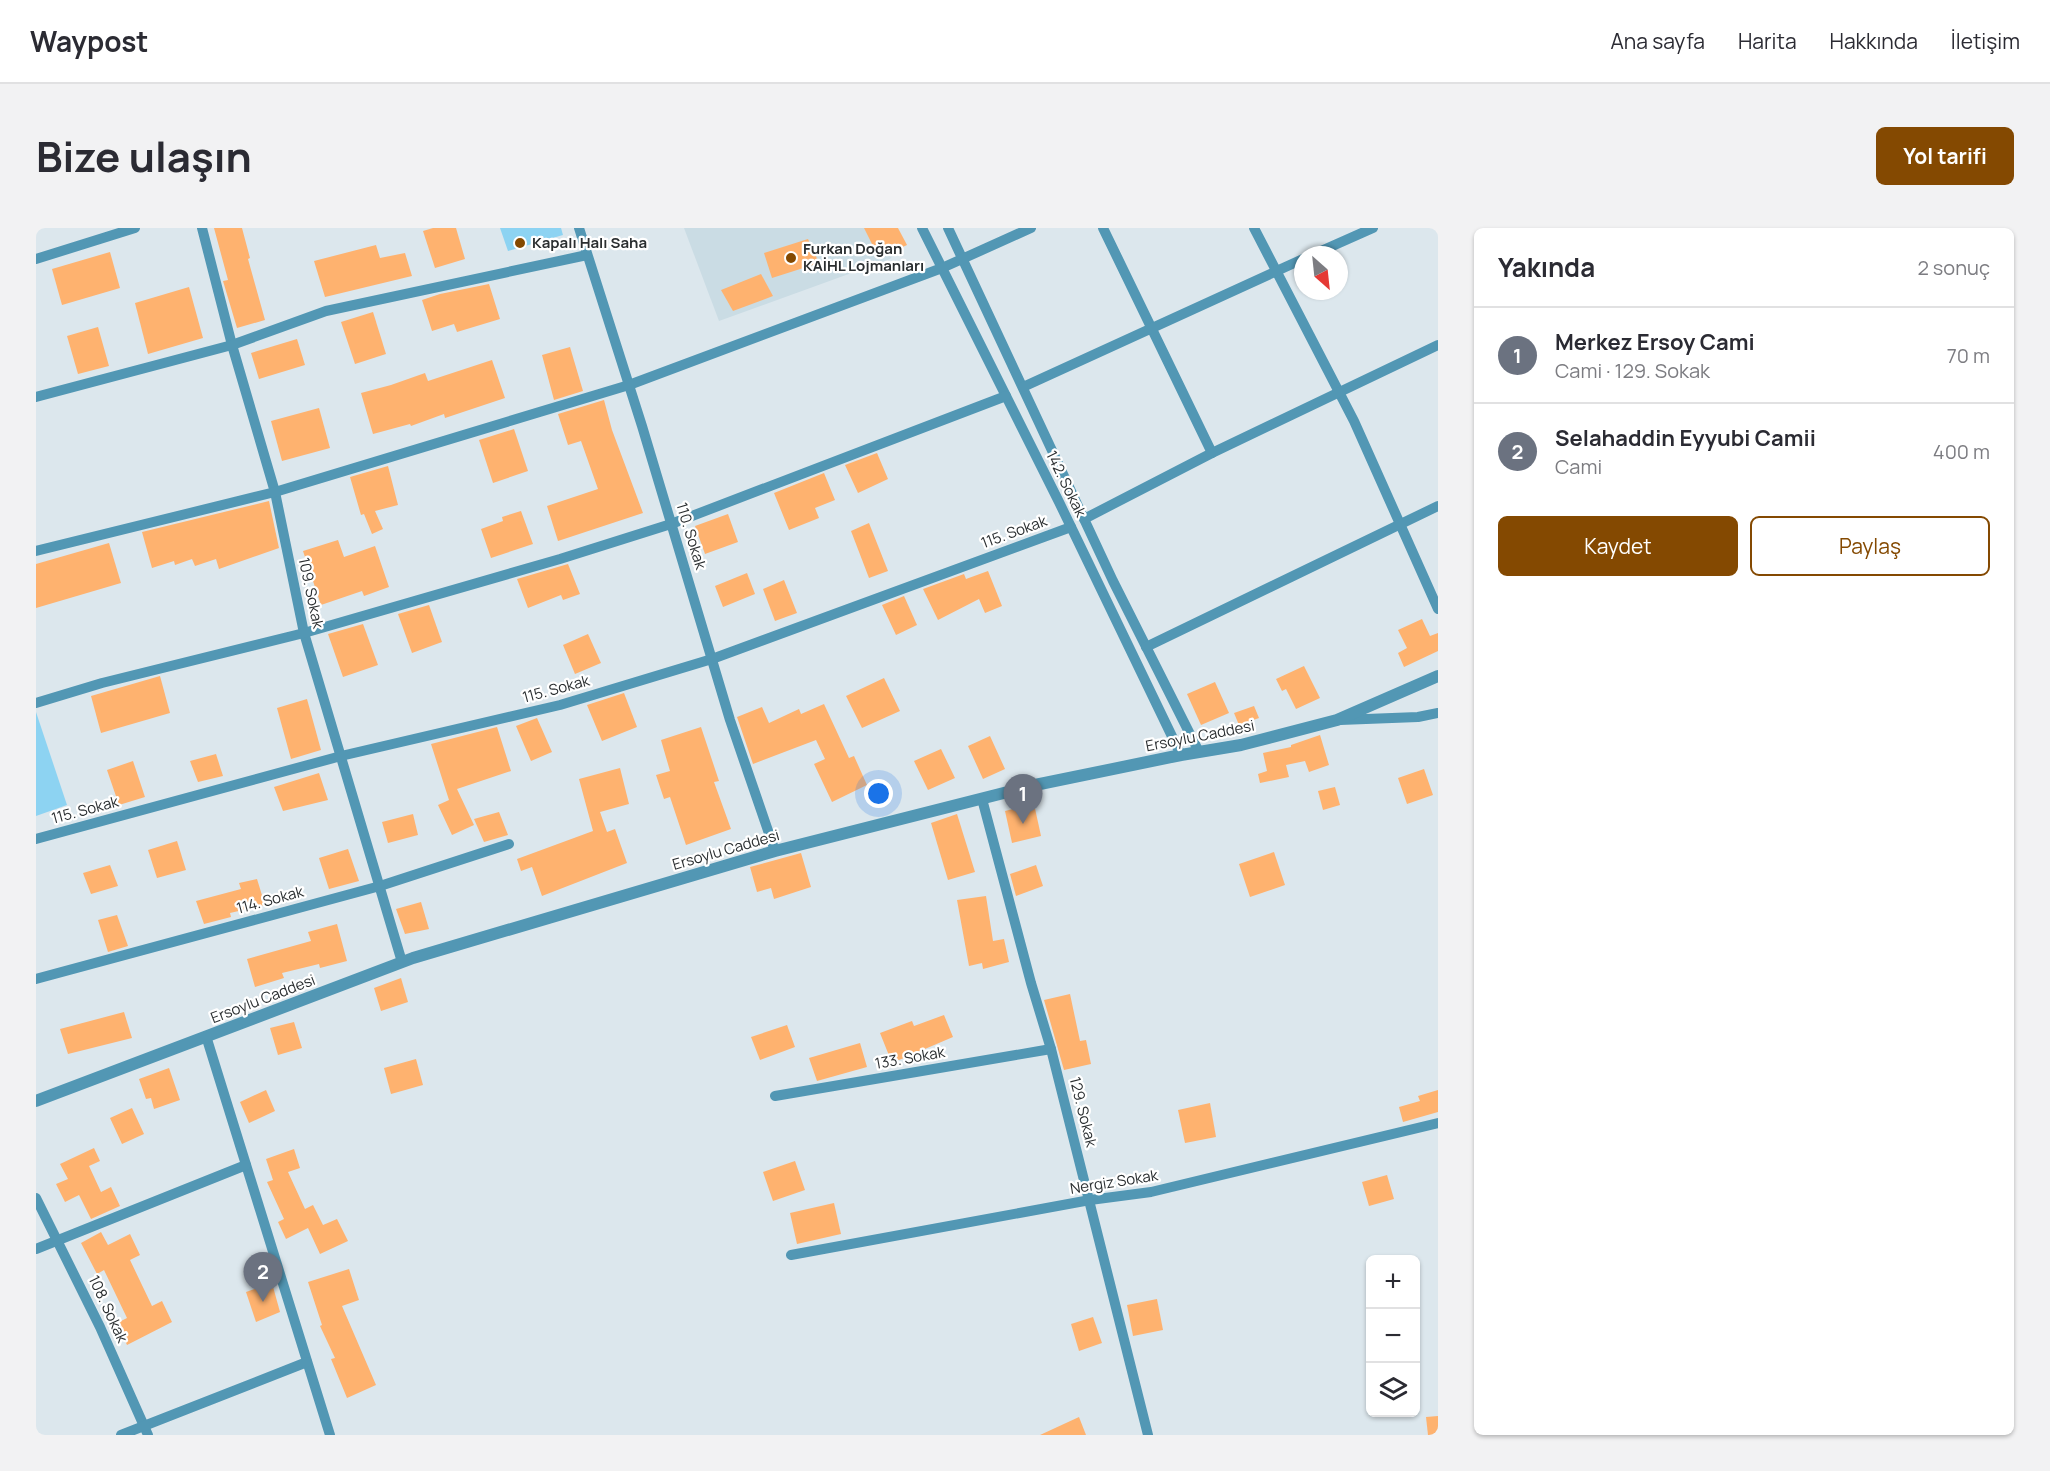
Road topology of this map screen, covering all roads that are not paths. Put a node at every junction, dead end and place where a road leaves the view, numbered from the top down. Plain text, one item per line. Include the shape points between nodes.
1 (135, 228) edge
2 (202, 228) edge
3 (579, 228) edge
4 (922, 228) edge
5 (948, 228) edge
6 (1031, 228) edge
7 (1103, 228) edge
8 (1254, 228) edge
9 (1373, 228) edge
10 (1332, 246) edge
11 (587, 255) junction
12 (963, 258) junction
13 (36, 259) edge
14 (1294, 263) edge
15 (942, 268) junction
16 (1276, 271) junction
17 (1152, 329) junction
18 (232, 345) junction
19 (1438, 345) edge
20 (629, 385) junction
21 (1023, 387) junction
22 (1339, 392) junction
23 (1006, 396) junction
24 (36, 397) edge
25 (1212, 453) junction
26 (274, 492) junction
27 (1438, 506) edge
28 (1084, 519) junction
29 (671, 524) junction
30 (1400, 524) junction
31 (1071, 527) junction
32 (36, 551) edge
33 (1438, 609) edge
34 (304, 633) junction
35 (1146, 647) junction
36 (712, 658) junction
37 (1438, 676) edge
38 (36, 703) edge
39 (1438, 713) edge
40 (1337, 720) junction
41 (1199, 752) junction
42 (1181, 755) junction
43 (341, 756) junction
44 (982, 799) junction
45 (36, 839) edge
46 (509, 844) dead end
47 (776, 851) junction
48 (380, 886) junction
49 (402, 962) junction
50 (36, 979) edge
51 (206, 1036) junction
52 (1051, 1049) junction
53 (775, 1096) dead end
54 (36, 1101) edge
55 (1438, 1123) edge
56 (246, 1165) junction
57 (36, 1198) edge
58 (1090, 1200) junction
59 (58, 1240) junction
60 (36, 1249) edge
61 (791, 1255) dead end
62 (307, 1362) junction
63 (147, 1430) edge
64 (121, 1435) edge
65 (330, 1435) edge
66 (1148, 1435) edge

1 - 13 street
2 - 18 street, 109. Sokak
3 - 11 street, 110. Sokak
4 - 15 street, 142. Sokak
5 - 12 street
6 - 12 street
7 - 17 street
8 - 16 street
9 - 10 street
11 - 18 street via 326,311
11 - 20 street, 110. Sokak
12 - 15 street
12 - 21 street
14 - 16 street
15 - 20 street
15 - 23 street, 142. Sokak
16 - 17 street
16 - 22 street
17 - 21 street
17 - 25 street
18 - 24 street
18 - 26 street, 109. Sokak
19 - 22 street
20 - 26 street
20 - 29 street, 110. Sokak
21 - 28 street
22 - 25 street
22 - 30 street
23 - 29 street
23 - 31 street, 142. Sokak
25 - 28 street
26 - 32 street
26 - 34 street, 109. Sokak
27 - 30 street
28 - 35 street
29 - 34 street
29 - 36 street, 110. Sokak
30 - 33 street
30 - 35 street
31 - 36 street, 115. Sokak
31 - 42 street, 142. Sokak
34 - 38 street
34 - 43 street, 109. Sokak
35 - 41 street
36 - 43 street, 115. Sokak via 560,705
36 - 47 street, 110. Sokak
37 - 40 street, Ersoylu Caddesi
39 - 40 street
40 - 41 street, Ersoylu Caddesi
41 - 42 street, Ersoylu Caddesi
42 - 44 street, Ersoylu Caddesi
43 - 45 street, 115. Sokak
43 - 48 street, 109. Sokak
44 - 47 street, Ersoylu Caddesi
44 - 52 street, 129. Sokak
46 - 48 street, 114. Sokak
47 - 49 street, Ersoylu Caddesi
48 - 49 street, 109. Sokak
48 - 50 street, 114. Sokak
49 - 51 street, Ersoylu Caddesi
51 - 54 street, Ersoylu Caddesi
51 - 56 street
52 - 53 street, 133. Sokak
52 - 58 street, 129. Sokak
55 - 58 street, Nergiz Sokak via 1151,1192
56 - 59 street
56 - 62 street
57 - 59 street, 108. Sokak
58 - 61 street, Nergiz Sokak
58 - 66 street, 129. Sokak
59 - 60 street
59 - 63 street, 108. Sokak
62 - 63 street
62 - 65 street
63 - 64 street

